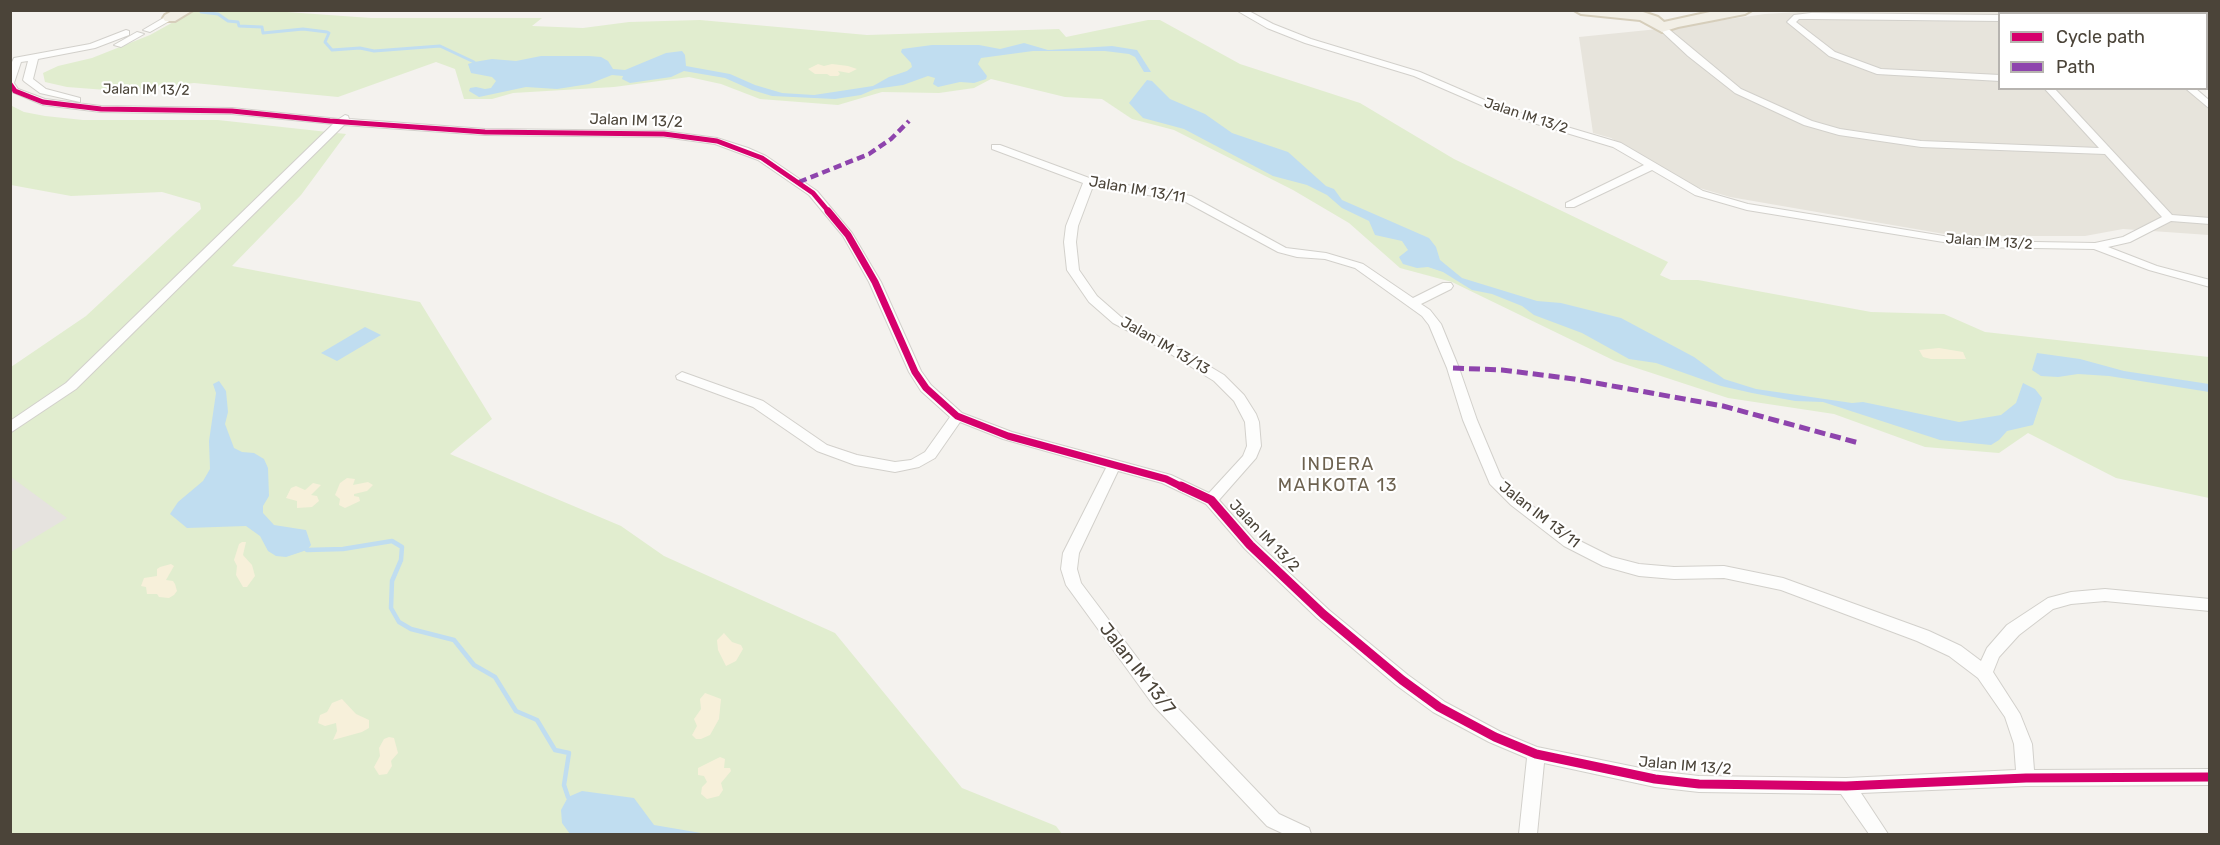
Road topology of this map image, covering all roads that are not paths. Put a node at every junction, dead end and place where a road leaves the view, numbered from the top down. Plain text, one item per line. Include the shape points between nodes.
1 (1240, 10) edge
2 (1581, 10) edge
3 (1745, 10) edge
4 (171, 13) edge
5 (1998, 18) edge
6 (1662, 28) junction
7 (137, 32) junction
8 (33, 61) junction
9 (1998, 78) edge
10 (10, 83) edge
11 (2050, 90) edge
12 (2190, 90) edge
13 (2210, 106) edge
14 (338, 119) junction
15 (996, 147) dead end
16 (2108, 151) junction
17 (1651, 166) junction
18 (1089, 182) junction
19 (1570, 205) dead end
20 (2169, 218) junction
21 (2210, 221) edge
22 (2095, 246) junction
23 (2210, 284) edge
24 (1447, 286) dead end
25 (1412, 303) junction
26 (682, 376) dead end
27 (957, 416) junction
28 (10, 428) edge
29 (1114, 465) junction
30 (1211, 501) junction
31 (2210, 605) edge
32 (1984, 673) junction
33 (1536, 754) junction
34 (2210, 777) edge
35 (2026, 778) junction
36 (1846, 786) junction
37 (1302, 834) edge
38 (1528, 834) edge
39 (1879, 834) edge

1 - 17 street, Jalan IM 13/2 via 1308,42 1417,74 1509,113 1617,145
2 - 6 main road via 1643,16
3 - 6 main road
4 - 7 street
4 - 7 street
5 - 9 street via 1810,16 1791,22 1832,54 1872,70
6 - 16 street via 1738,91 1808,123 1839,132 1921,144
7 - 8 street
7 - 8 street via 96,54
8 - 10 street, Jalan IM 13/2 via 15,64
8 - 14 street, Jalan IM 13/2 via 28,80 43,91 74,99 136,105 217,104
10 - 14 street, Jalan IM 13/2 via 27,97 66,106
11 - 16 street
12 - 13 street
14 - 27 street, Jalan IM 13/2 via 485,132 664,134 717,141 762,158 813,193 848,235 875,282 915,372 926,388
14 - 28 street via 71,386
15 - 18 street, Jalan IM 13/11
16 - 20 street
17 - 19 street
17 - 22 street, Jalan IM 13/2 via 1709,197 1795,216 1974,244
18 - 25 street, Jalan IM 13/11 via 1194,200 1282,250 1350,262
18 - 30 street, Jalan IM 13/13 via 1070,242 1073,270 1084,287 1117,320 1219,378 1239,398 1252,422 1254,446 1249,458
20 - 21 street
20 - 22 street, Jalan IM 13/2 via 2126,240
22 - 23 street
24 - 25 street
25 - 32 street, Jalan IM 13/11 via 1435,324 1495,480 1569,542 1608,562 1640,570 1724,572 1783,584 1923,636 1955,651
26 - 27 street via 758,404 822,448 855,460 895,466 914,464 930,455
27 - 29 street, Jalan IM 13/2 via 1008,436
29 - 30 street, Jalan IM 13/2 via 1166,479
29 - 37 street, Jalan IM 13/7 via 1071,553 1074,585 1160,701 1273,820
30 - 33 street, Jalan IM 13/2 via 1250,545 1323,614 1402,680 1439,707
31 - 32 street via 2105,595 2048,604 2013,630 1993,653
32 - 35 street, Jalan IM 13/11 via 2012,714 2023,744
33 - 36 street, Jalan IM 13/2 via 1655,779
33 - 38 street
34 - 35 street, Jalan IM 13/2
35 - 36 street, Jalan IM 13/2
36 - 39 street

